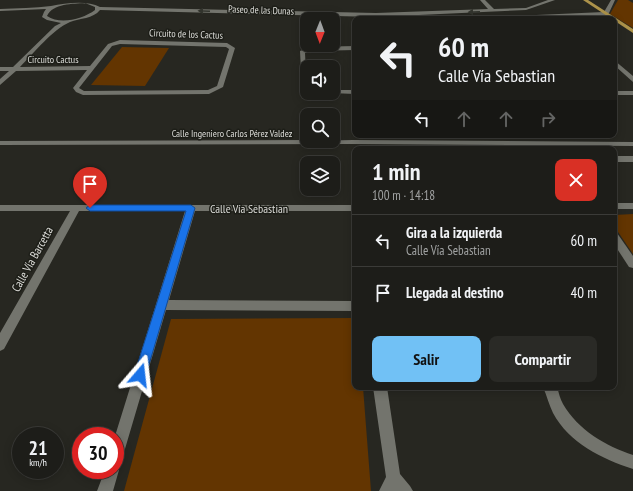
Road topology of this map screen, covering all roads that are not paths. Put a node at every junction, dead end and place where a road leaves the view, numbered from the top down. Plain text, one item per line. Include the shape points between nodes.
1 (80, 0) edge
2 (482, 0) edge
3 (553, 0) edge
4 (585, 0) edge
5 (613, 0) edge
6 (89, 1) edge
7 (73, 3) junction
8 (54, 7) junction
9 (526, 9) junction
10 (0, 10) edge
11 (97, 11) junction
12 (493, 11) junction
13 (606, 13) junction
14 (44, 14) junction
15 (0, 15) edge
16 (352, 16) edge
17 (396, 16) edge
18 (535, 16) edge
19 (554, 16) edge
20 (610, 16) edge
21 (187, 17) dead end
22 (617, 20) edge
23 (348, 21) dead end
24 (352, 21) edge
25 (56, 24) junction
26 (633, 31) edge
27 (352, 48) edge
28 (302, 60) edge
29 (617, 65) edge
30 (91, 68) junction
31 (0, 69) edge
32 (14, 69) junction
33 (633, 80) edge
34 (0, 83) edge
35 (340, 92) edge
36 (352, 92) edge
37 (633, 93) edge
38 (617, 94) edge
39 (526, 138) edge
40 (353, 142) junction
41 (0, 144) edge
42 (530, 144) junction
43 (633, 144) edge
44 (360, 146) edge
45 (617, 159) edge
46 (633, 159) edge
47 (617, 206) edge
48 (633, 206) edge
49 (0, 208) edge
50 (76, 208) junction
51 (191, 208) junction
52 (352, 208) edge
53 (617, 240) edge
54 (633, 264) edge
55 (161, 304) junction
56 (352, 306) edge
57 (0, 345) edge
58 (380, 390) edge
59 (551, 390) edge
60 (124, 429) edge
61 (633, 462) edge
62 (109, 479) edge
63 (390, 484) edge
64 (106, 491) edge
65 (405, 491) edge

1 - 7 street
2 - 12 street
3 - 9 street, Paseo de las Dunas
4 - 13 main road
5 - 13 street
6 - 7 street
6 - 11 street via 94,4
7 - 8 street
8 - 10 street
8 - 14 street
9 - 12 street, Paseo de las Dunas
9 - 18 street
16 -> 11 street, Paseo de las Dunas
11 - 21 street
11 - 25 street via 85,18
12 -> 17 street, Paseo de las Dunas
13 - 19 street
13 - 20 main road
14 - 15 street
14 - 25 street via 45,19
22 - 26 main road
23 - 24 street
25 - 32 street
27 - 28 street via 311,49 302,52
29 - 33 street
30 - 30 street, Circuito de los Cactus via 76,88 78,91 209,92 220,87 232,48 227,45 114,43
30 - 32 street, Circuito Cactus
31 - 32 street, Circuito Cactus
32 - 34 street
35 - 36 street
37 - 38 street
39 - 42 street
40 - 41 street, Calle Ingeniero Carlos Pérez Valdez
40 - 42 street, Calle Ingeniero Carlos Pérez Valdez
40 - 44 street
42 - 43 street, Calle Ingeniero Carlos Pérez Valdez
45 - 46 street
47 - 48 street
49 - 50 street, Calle Vía Sebastian
50 - 51 street, Calle Vía Sebastian
50 - 57 street, Calle Vía Barcetta
51 - 52 street, Calle Vía Sebastian
51 - 55 street
53 - 54 street
55 - 56 street
55 - 60 street
58 - 63 street
59 - 61 street via 559,409 573,428 593,445
62 - 64 street
63 - 65 street

